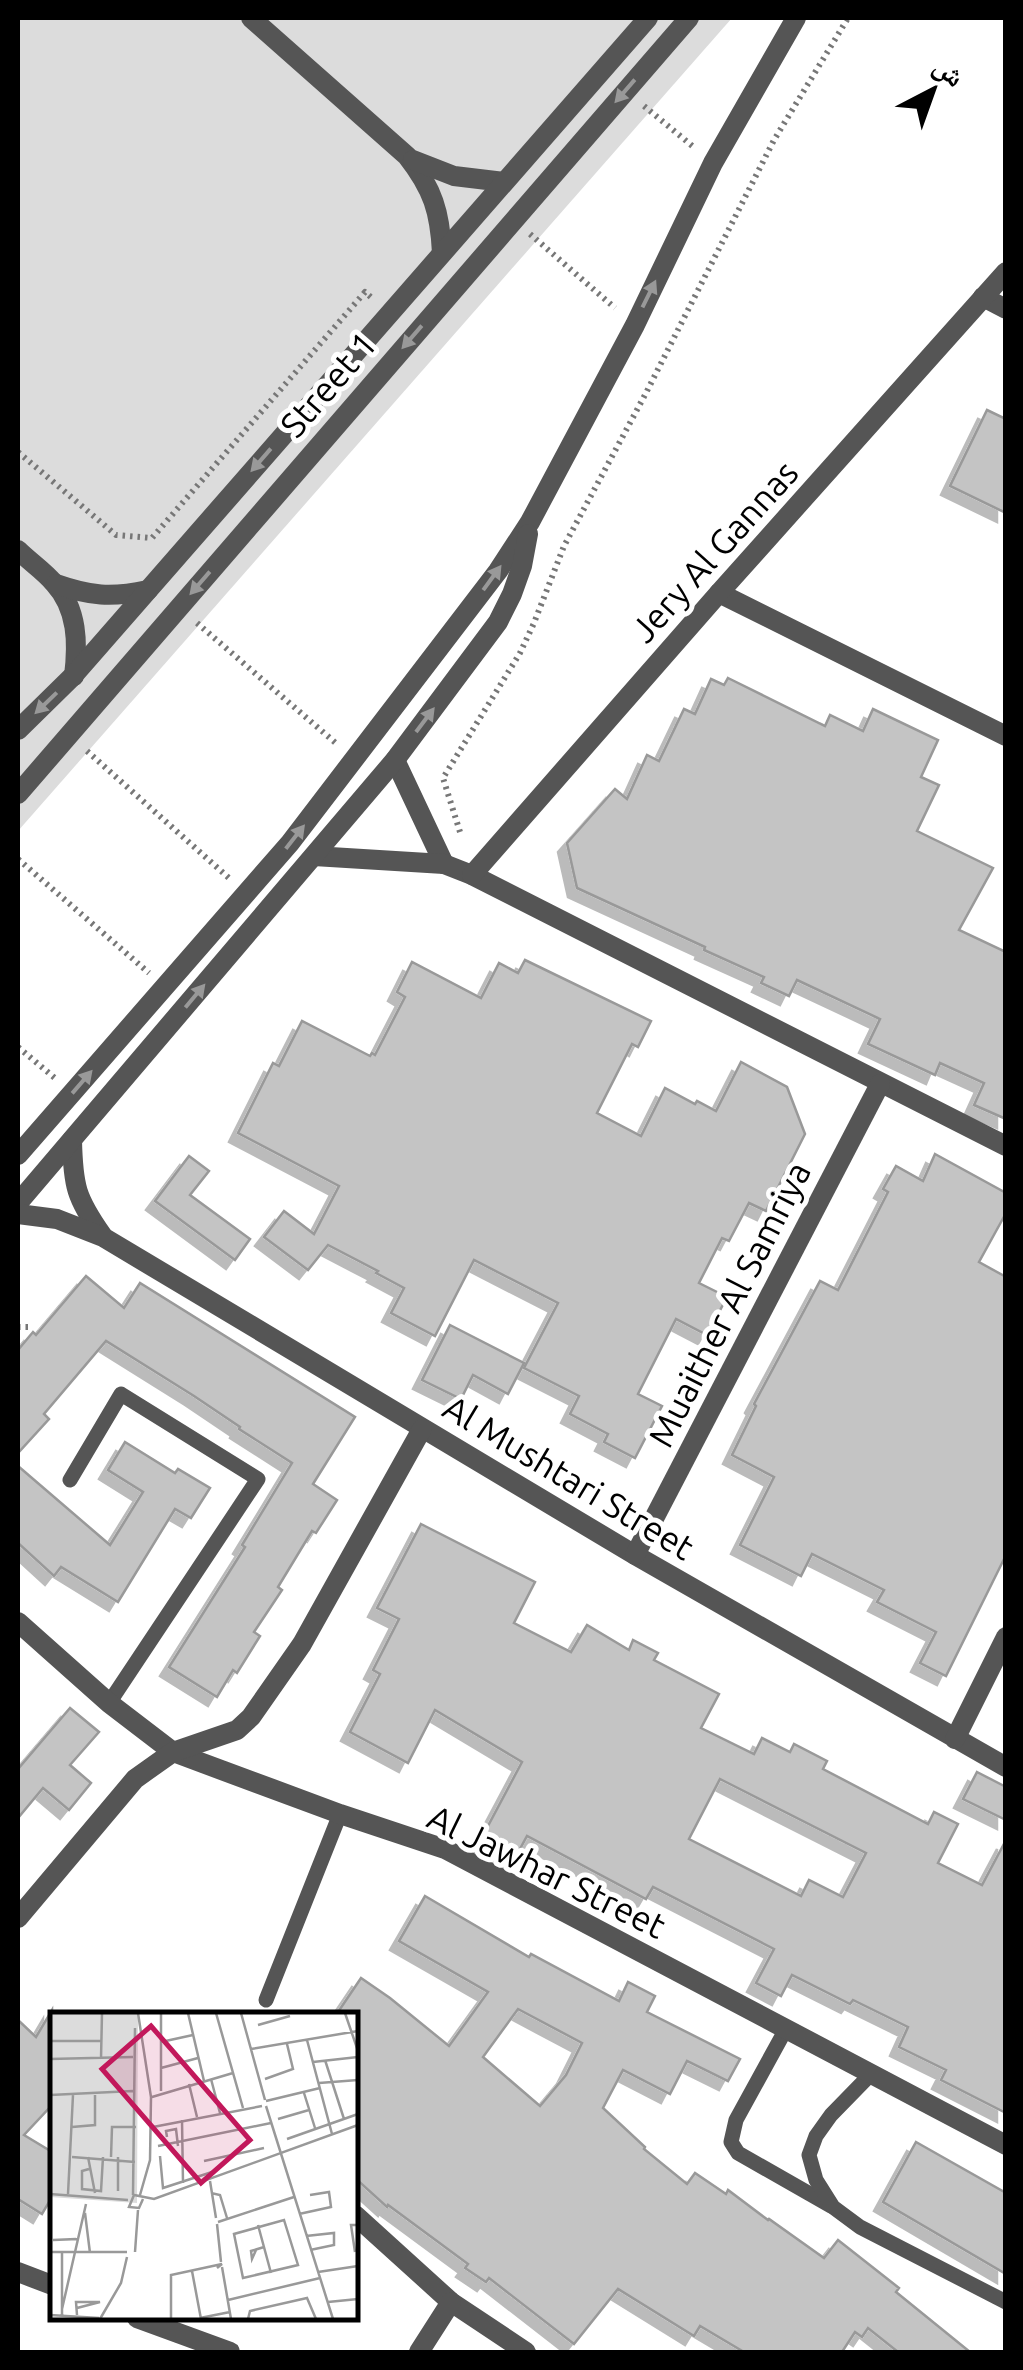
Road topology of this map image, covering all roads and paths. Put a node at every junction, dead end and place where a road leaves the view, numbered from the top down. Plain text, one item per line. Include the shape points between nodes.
1 (251, 18) edge
2 (648, 18) edge
3 (689, 18) edge
4 (796, 18) edge
5 (848, 18) edge
6 (625, 90) junction
7 (407, 156) junction
8 (712, 163) junction
9 (504, 182) junction
10 (514, 220) junction
11 (442, 253) junction
12 (1006, 272) edge
13 (984, 297) junction
14 (1006, 309) edge
15 (389, 314) junction
16 (634, 325) junction
17 (18, 452) edge
18 (530, 522) junction
19 (18, 550) edge
20 (56, 584) junction
21 (148, 590) junction
22 (719, 593) junction
23 (179, 607) junction
24 (74, 676) junction
25 (18, 730) edge
26 (69, 734) junction
27 (1006, 736) edge
28 (354, 759) junction
29 (396, 760) junction
30 (18, 794) edge
31 (314, 856) junction
32 (18, 860) edge
33 (444, 864) junction
34 (472, 875) junction
35 (246, 893) junction
36 (164, 987) junction
37 (18, 1047) edge
38 (880, 1084) junction
39 (72, 1092) junction
40 (72, 1140) junction
41 (1006, 1146) edge
42 (18, 1155) edge
43 (18, 1203) edge
44 (18, 1214) edge
45 (103, 1237) junction
46 (29, 1327) dead end
47 (18, 1328) edge
48 (422, 1428) junction
49 (70, 1480) dead end
50 (636, 1555) junction
51 (18, 1622) edge
52 (1006, 1637) edge
53 (109, 1702) junction
54 (955, 1739) junction
55 (173, 1752) junction
56 (1006, 1768) edge
57 (340, 1814) junction
58 (18, 1918) edge
59 (266, 2000) dead end
60 (786, 2029) junction
61 (871, 2074) junction
62 (1006, 2145) edge
63 (833, 2207) junction
64 (358, 2218) edge
65 (18, 2272) edge
66 (50, 2285) edge
67 (451, 2302) junction
68 (1006, 2302) edge
69 (142, 2320) edge
70 (230, 2352) edge
71 (420, 2352) edge
72 (526, 2352) edge

1 - 7 street
2 - 9 street, Street 1
3 - 6 street, Street 1
4 - 8 street
5 - 33 path via 774,140 564,546 520,653 443,778 462,839
6 - 8 path
6 -> 10 street, Street 1
7 - 9 street via 454,176
7 - 11 street via 435,201
16 -> 8 street
9 - 11 street, Street 1
10 - 16 path
10 -> 23 street, Street 1
11 - 15 street, Street 1
12 - 13 street, Jery Al Gannas
13 - 14 street
13 - 22 street, Jery Al Gannas
15 - 17 path via 365,292 152,538 116,535
15 -> 21 street, Street 1
16 - 18 street
28 -> 18 street
29 -> 18 street via 498,622 522,566
19 - 20 street
20 - 21 street via 101,596
20 - 24 street via 74,624
21 - 24 street, Street 1
22 - 27 street
22 - 34 street, Jery Al Gannas
23 - 26 street, Street 1
23 - 28 path
24 -> 25 street, Street 1
26 - 30 street, Street 1
26 - 35 path
35 -> 28 street
29 - 31 street
29 - 33 street
31 - 33 street
40 -> 31 street
32 - 36 path
33 - 34 street
34 - 38 street
35 - 36 street
39 -> 36 street
37 - 39 path
38 - 41 street
38 - 50 street, Muaither Al Samriya
39 - 42 street
40 - 43 street
40 - 45 street, Al Mushtari Street via 76,1192
44 - 45 street, Al Mushtari Street via 57,1219
45 - 48 street, Al Mushtari Street
46 - 47 path
48 - 50 street, Al Mushtari Street
48 - 55 street via 302,1644 251,1717 237,1730
49 - 53 lane via 121,1394 258,1479
50 - 54 street, Al Mushtari Street
51 - 53 street, Al Jawhar Street
52 - 54 street
53 - 55 street, Al Jawhar Street
54 - 56 street, Al Mushtari Street
55 - 57 street, Al Jawhar Street
55 - 58 street via 135,1779
57 - 59 lane
57 - 60 street, Al Jawhar Street via 445,1850
60 - 61 street, Al Jawhar Street
60 - 63 lane via 736,2120 731,2142 738,2153
61 - 62 street, Al Jawhar Street
61 - 63 lane via 831,2115 808,2155
63 - 68 lane
64 - 67 street
65 - 66 street
67 - 71 street
67 - 72 street
69 - 70 street

